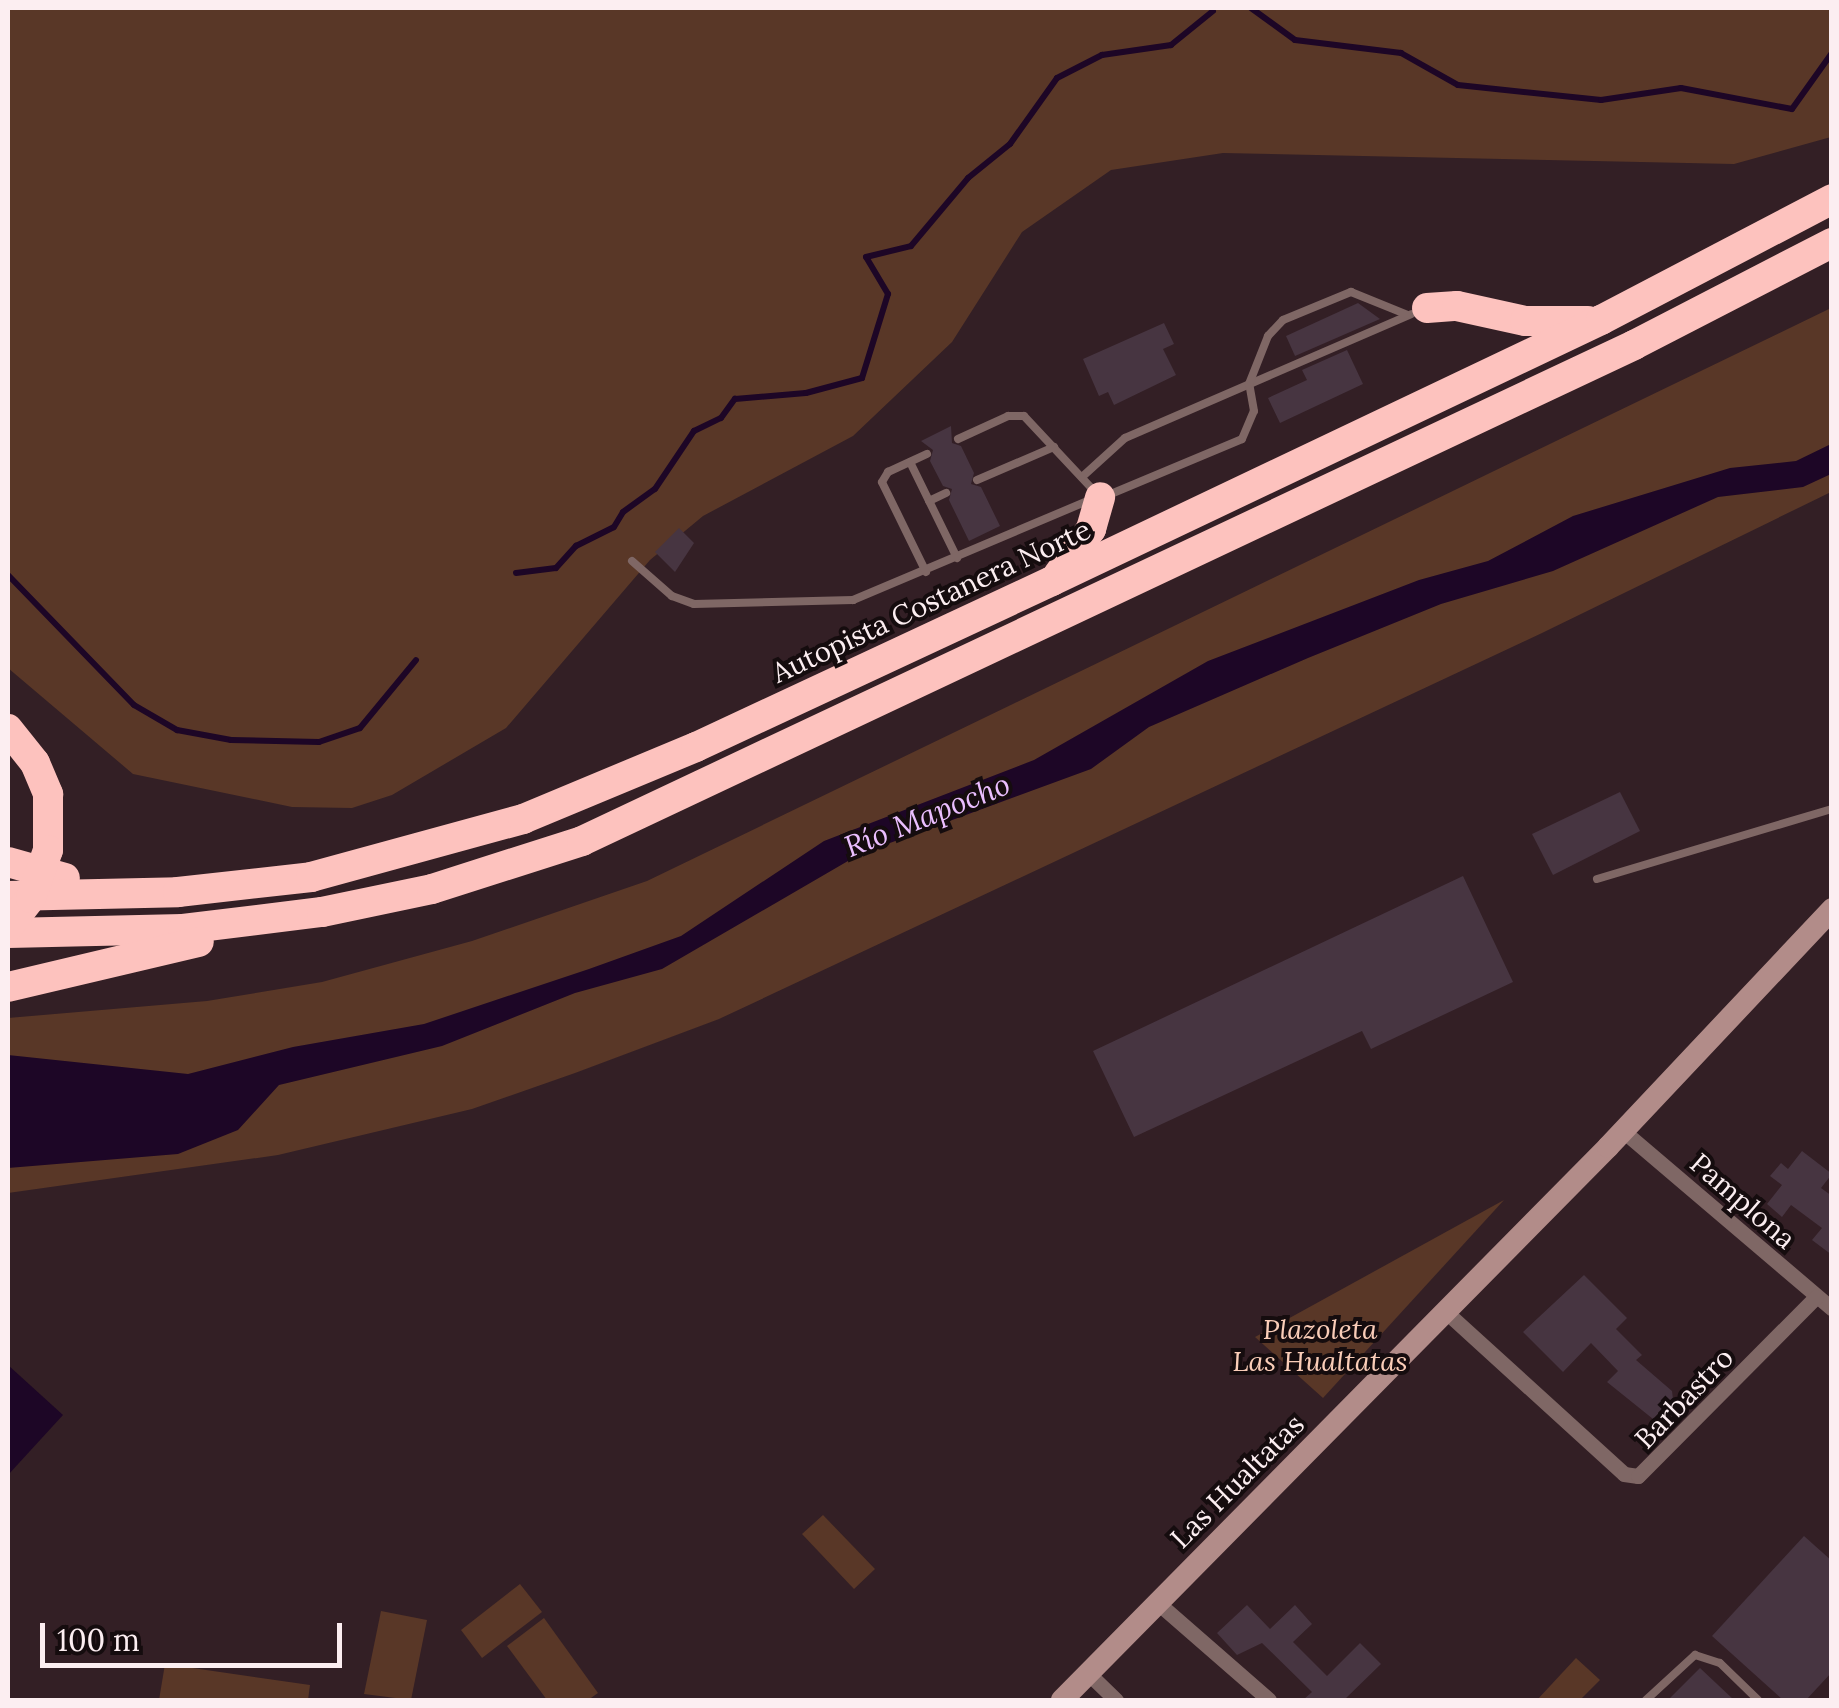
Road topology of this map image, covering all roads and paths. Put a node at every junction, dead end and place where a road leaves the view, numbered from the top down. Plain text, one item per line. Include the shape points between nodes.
1 (1832, 199) edge
2 (1832, 243) edge
3 (1417, 312) junction
4 (1601, 320) junction
5 (1249, 384) junction
6 (958, 440) dead end
7 (1054, 446) junction
8 (927, 454) dead end
9 (910, 462) junction
10 (977, 480) dead end
11 (1091, 487) junction
12 (946, 493) dead end
13 (929, 501) junction
14 (957, 558) junction
15 (632, 561) dead end
16 (926, 572) junction
17 (1052, 580) junction
18 (8, 729) edge
19 (1832, 809) edge
20 (8, 862) edge
21 (1596, 879) dead end
22 (131, 893) junction
23 (10, 896) edge
24 (1832, 909) edge
25 (268, 920) junction
26 (8, 930) edge
27 (8, 988) edge
28 (1622, 1130) junction
29 (1816, 1297) junction
30 (1832, 1309) edge
31 (1445, 1311) junction
32 (1158, 1603) junction
33 (1088, 1674) junction
34 (1062, 1700) edge
35 (1116, 1700) edge
36 (1270, 1700) edge
37 (1646, 1700) edge
38 (1758, 1700) edge

1 - 4 highway, Autopista Costanera Norte
2 - 25 highway via 1634,345 635,820 432,889
3 - 4 highway via 1457,306 1525,321
3 - 5 lane
3 - 5 lane via 1359,293 1332,296 1273,328
4 - 17 highway, Autopista Costanera Norte
5 - 11 lane via 1125,438
5 - 11 lane via 1254,411 1242,439
6 - 7 lane via 1020,414
7 - 10 lane
7 - 11 lane
8 - 9 lane
9 - 13 lane
9 - 16 lane via 882,482
11 - 14 lane
11 - 17 highway via 1082,546
12 - 13 lane
13 - 14 lane
14 - 16 lane
15 - 16 lane via 672,596 706,604 853,600
17 - 22 highway, Autopista Costanera Norte via 642,772 488,831 311,877
18 - 26 highway, bridge via 35,763 48,794 48,850 31,898
19 - 21 lane
20 - 22 highway
22 - 23 highway, Autopista Costanera Norte
24 - 28 street, Las Hualtatas
25 - 26 highway
25 - 27 highway
28 - 29 street, Pamplona
28 - 31 street, Las Hualtatas
29 - 30 street, Pamplona
29 - 31 street, Barbastro via 1638,1476 1624,1474
31 - 32 street, Las Hualtatas
32 - 33 street, Las Hualtatas
32 - 36 street
33 - 34 street, Las Hualtatas
33 - 35 street
37 - 38 lane via 1694,1654 1720,1663

